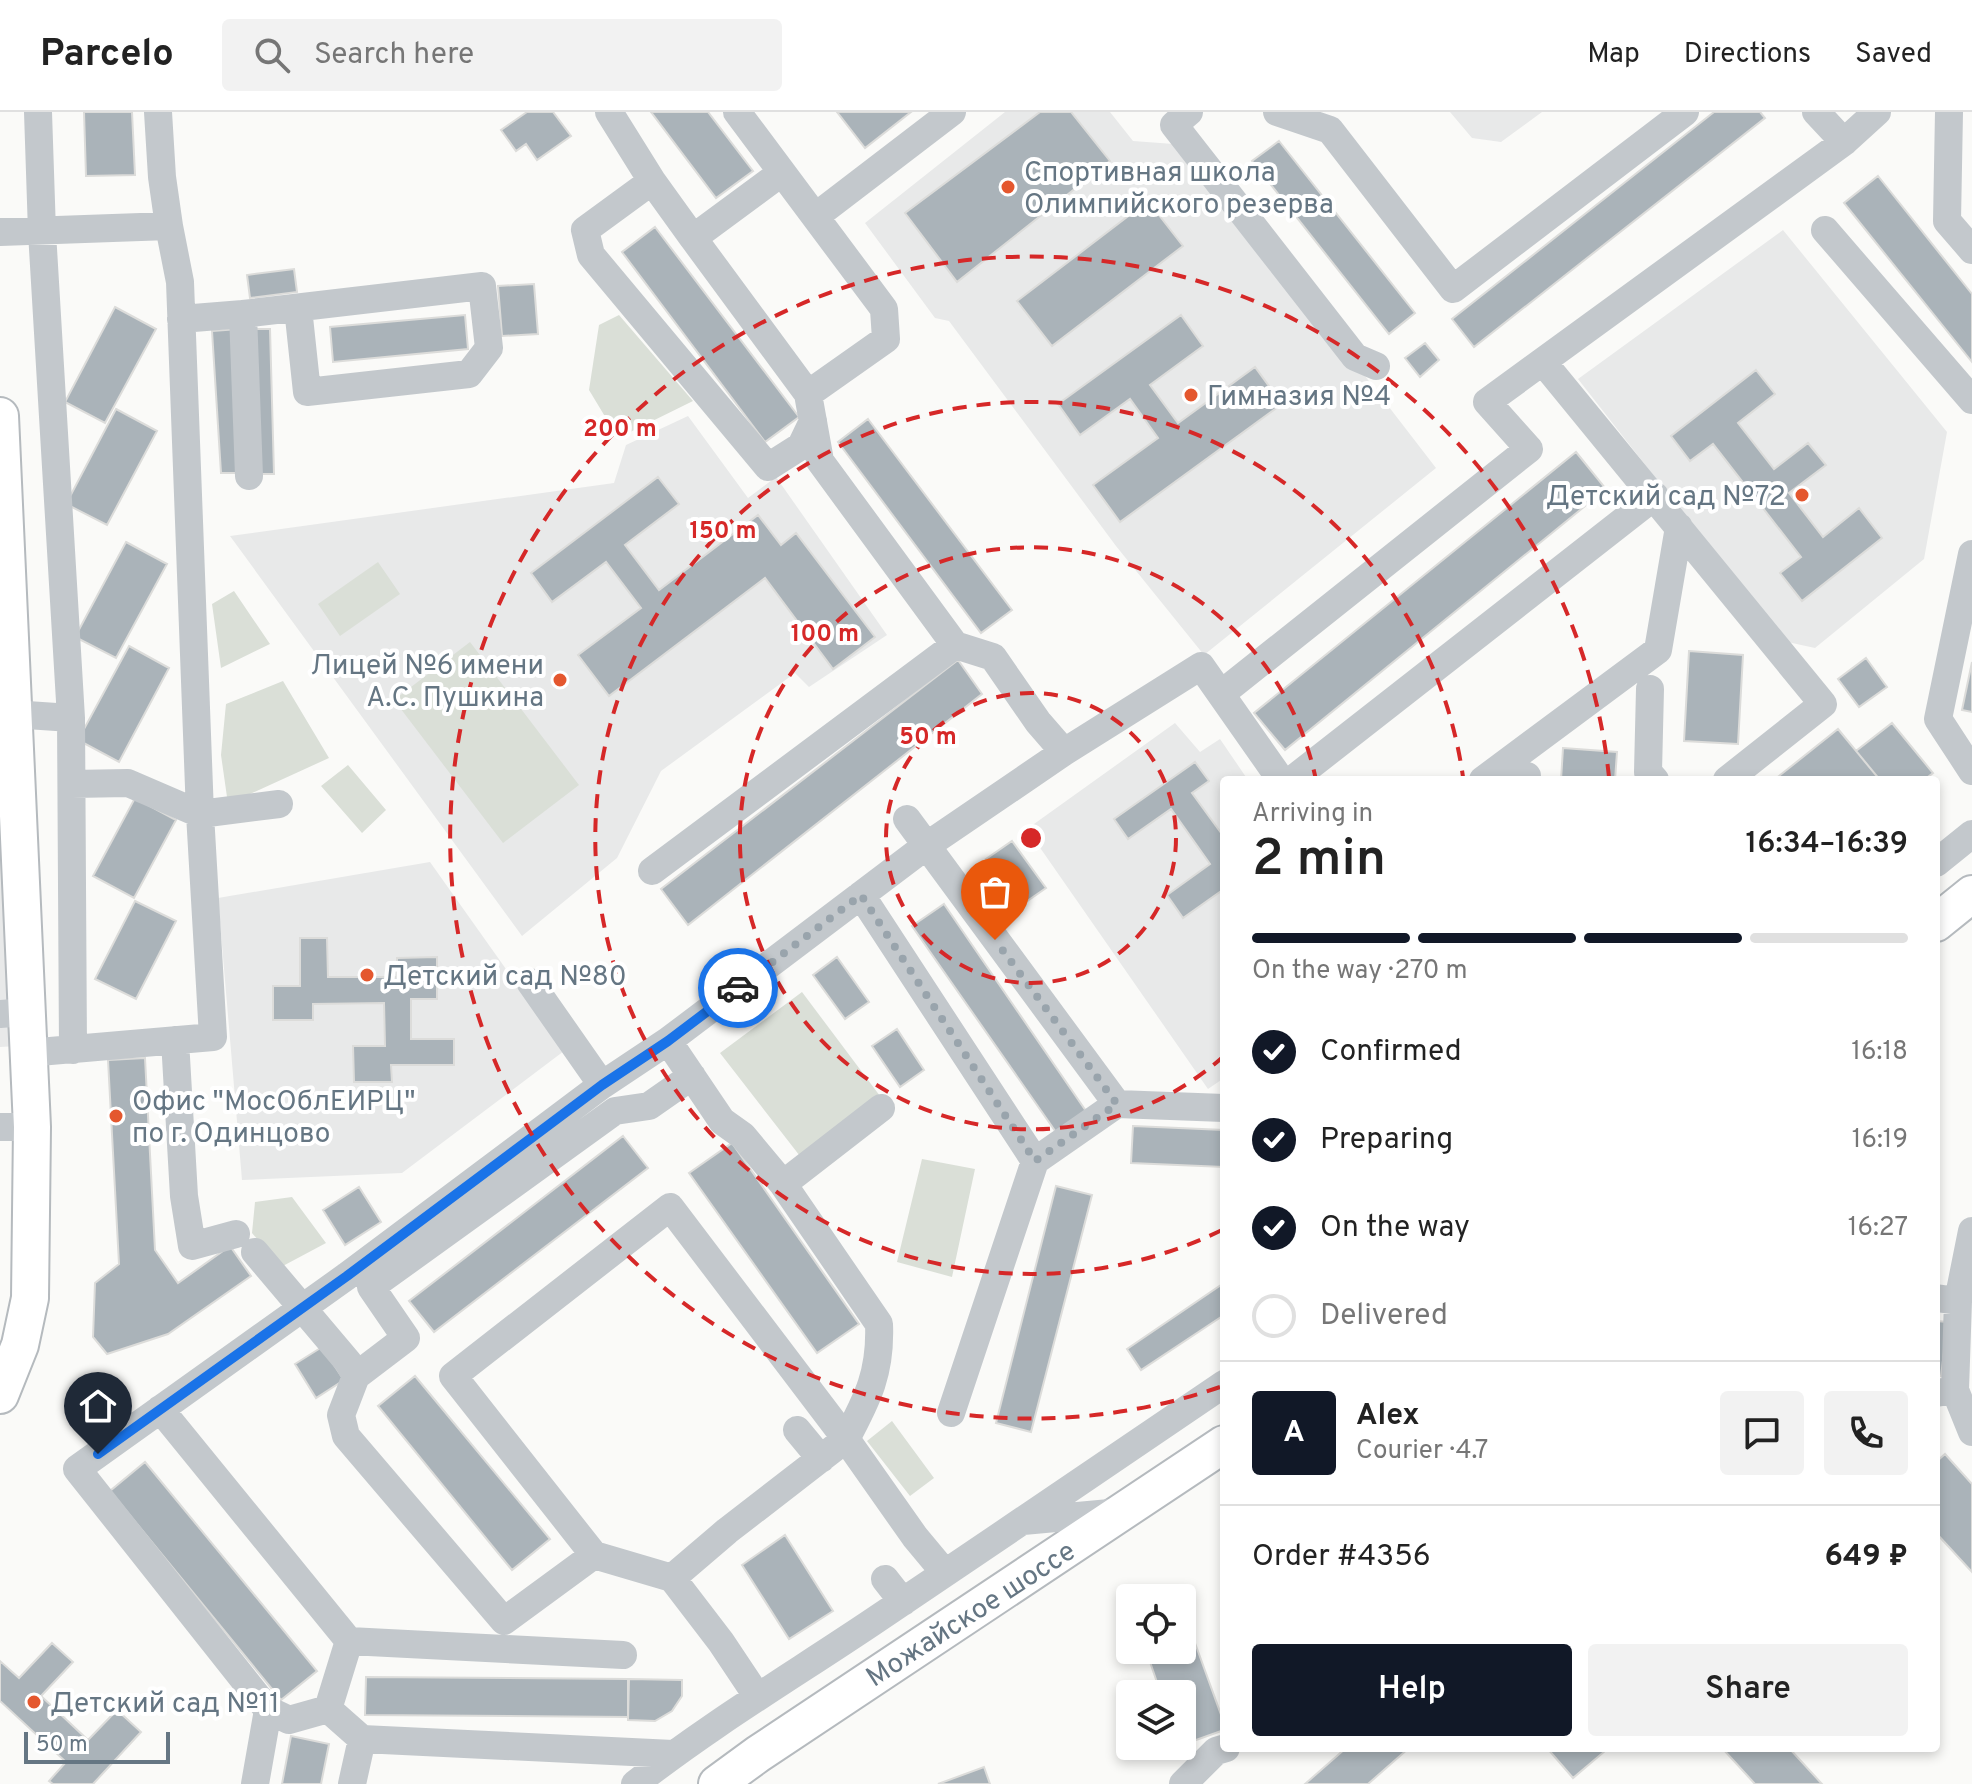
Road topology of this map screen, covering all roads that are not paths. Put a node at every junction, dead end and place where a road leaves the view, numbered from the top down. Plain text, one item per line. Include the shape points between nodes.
1 (38, 112) edge
2 (158, 112) edge
3 (609, 112) edge
4 (737, 112) edge
5 (952, 112) edge
6 (1189, 112) edge
7 (1277, 112) edge
8 (1685, 112) edge
9 (1816, 112) edge
10 (1877, 112) edge
11 (1949, 112) edge
12 (1844, 142) junction
13 (781, 173) junction
14 (652, 181) junction
15 (816, 216) junction
16 (169, 226) junction
17 (1825, 230) dead end
18 (0, 232) edge
19 (42, 232) junction
20 (693, 238) junction
21 (1972, 250) edge
22 (298, 308) junction
23 (243, 314) junction
24 (181, 319) junction
25 (1543, 362) junction
26 (1376, 366) dead end
27 (1972, 400) edge
28 (811, 408) junction
29 (0, 416) edge
30 (249, 476) dead end
31 (1655, 496) junction
32 (1679, 527) junction
33 (1972, 554) edge
34 (955, 645) junction
35 (1650, 689) dead end
36 (1221, 694) junction
37 (12, 714) junction
38 (71, 718) junction
39 (1064, 752) junction
40 (1972, 771) edge
41 (1278, 776) edge
42 (1297, 776) edge
43 (1488, 776) edge
44 (1652, 776) edge
45 (1732, 776) edge
46 (72, 784) junction
47 (279, 804) dead end
48 (200, 814) junction
49 (907, 819) dead end
50 (1972, 834) edge
51 (926, 846) junction
52 (1940, 860) edge
53 (652, 871) dead end
54 (1972, 894) edge
55 (861, 895) junction
56 (1940, 920) edge
57 (1972, 921) edge
58 (1940, 946) edge
59 (530, 982) dead end
60 (12, 1013) edge
61 (175, 1040) junction
62 (668, 1041) junction
63 (73, 1050) junction
64 (27, 1053) junction
65 (692, 1076) junction
66 (602, 1085) junction
67 (1117, 1104) junction
68 (881, 1108) dead end
69 (1220, 1108) edge
70 (16, 1127) edge
71 (1035, 1161) junction
72 (783, 1184) junction
73 (1972, 1231) edge
74 (1947, 1300) edge
75 (302, 1308) junction
76 (356, 1376) junction
77 (1220, 1387) edge
78 (1950, 1392) edge
79 (0, 1395) edge
80 (160, 1409) junction
81 (951, 1413) dead end
82 (797, 1430) dead end
83 (1972, 1432) edge
84 (846, 1439) junction
85 (1220, 1447) edge
86 (821, 1459) junction
87 (1220, 1474) edge
88 (1121, 1512) junction
89 (1021, 1521) junction
90 (650, 1550) dead end
91 (594, 1555) junction
92 (945, 1573) junction
93 (672, 1578) junction
94 (885, 1579) dead end
95 (903, 1602) junction
96 (349, 1641) junction
97 (623, 1655) dead end
98 (757, 1696) junction
99 (328, 1709) junction
100 (268, 1710) junction
101 (362, 1739) junction
102 (1220, 1750) edge
103 (673, 1754) junction
104 (255, 1784) edge
105 (352, 1784) edge
106 (635, 1784) edge
107 (717, 1784) edge
108 (754, 1784) edge
109 (1183, 1784) edge

1 - 19 street
2 - 16 street
3 - 14 street
4 - 13 street
5 - 15 street
6 - 26 street via 1174,125 1355,357
7 - 8 street via 1330,130 1453,289
9 - 12 street
10 - 12 street
11 - 21 street via 1947,221
12 - 25 street
13 - 15 street
13 - 20 street
14 - 20 street
14 - 28 street via 585,230 591,255 768,467 801,446
15 - 28 street via 884,309 886,339
16 - 19 street
16 - 24 street
17 - 27 street
18 - 19 street
19 - 38 street
20 - 28 street
22 - 22 street via 482,286 489,348 469,374 307,392
22 - 23 street
23 - 24 street
23 - 30 street
24 - 48 street
25 - 31 street
25 - 36 street via 1487,402 1529,449
28 - 34 street via 820,461
29 - 37 main road
31 - 32 street
31 - 42 street
32 - 43 street via 1658,650
32 - 45 street via 1823,704
33 - 40 street via 1938,719
34 - 39 street via 993,657
34 - 53 street
35 - 44 street
36 - 39 street via 1201,666
36 - 41 street
37 - 38 street
37 - 60 main road
38 - 46 street
39 - 51 street
46 - 48 street via 128,783
46 - 63 street
47 - 48 street
48 - 61 street via 213,1037
49 - 51 street
50 - 52 street
51 - 55 street
51 - 67 street
54 - 56 main road
55 - 62 street
55 - 71 street
57 - 58 main road
59 - 66 street
60 - 64 main road
61 - 63 street
61 - 75 street via 192,1246 245,1243
62 - 65 street
62 - 66 street
63 - 64 street
64 - 70 main road
65 - 72 street via 722,1121 743,1136
65 - 76 street via 649,1106 615,1111 371,1287 406,1338
66 - 75 street
67 - 69 street
67 - 71 street
68 - 72 street
70 - 79 main road via 30,1298 20,1345
71 - 81 street
72 - 84 street via 879,1324 876,1375
73 - 74 street
74 - 78 street
75 - 76 street
75 - 80 street
76 - 91 street via 341,1415 346,1436 504,1621
77 - 89 street
78 - 83 street
80 - 96 street
80 - 100 street via 77,1469
82 - 86 street
84 - 86 street
84 - 91 street via 670,1207 453,1376
84 - 92 street
85 - 88 main road, Можайское шоссе
86 - 93 street
87 - 108 main road, Можайское шоссе
88 - 89 street
88 - 107 main road, Можайское шоссе
89 - 92 street
90 - 93 street
91 - 93 street
92 - 95 street
93 - 98 street
94 - 95 street
95 - 98 street
96 - 97 street
96 - 99 street
98 - 103 street
99 - 100 street via 289,1720
99 - 101 street
100 - 104 street
101 - 103 street
101 - 105 street
102 - 109 street
103 - 106 street

